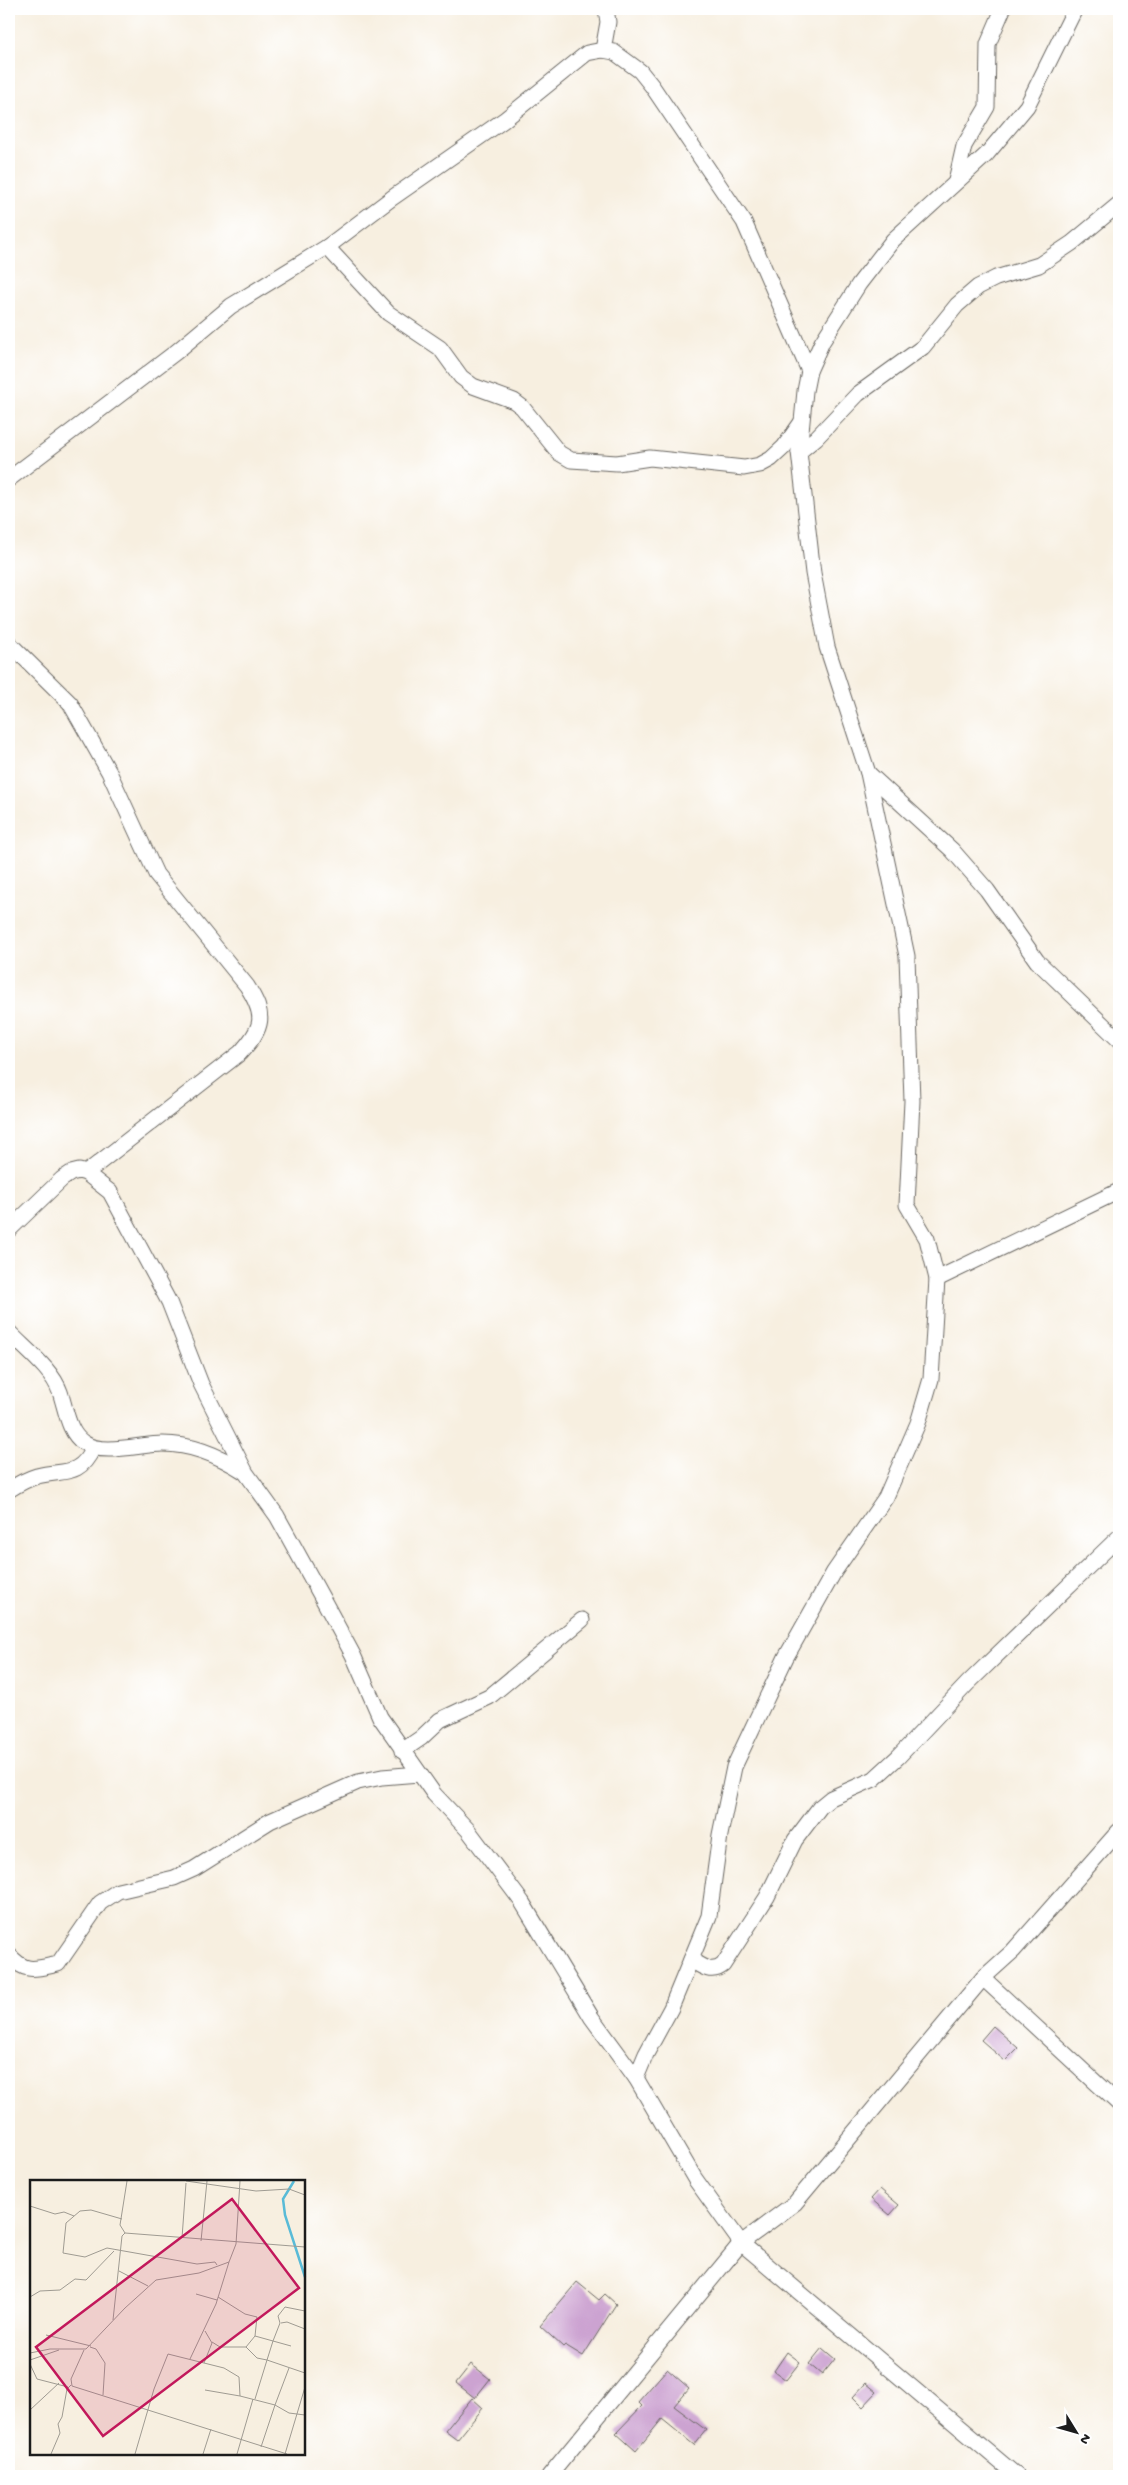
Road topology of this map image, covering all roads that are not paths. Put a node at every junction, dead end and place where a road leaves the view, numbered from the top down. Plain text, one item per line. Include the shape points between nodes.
1 (1003, 9) edge
2 (1075, 9) edge
3 (611, 11) edge
4 (603, 50) junction
5 (956, 181) junction
6 (1119, 204) edge
7 (327, 247) junction
8 (809, 371) junction
9 (800, 423) junction
10 (799, 452) junction
11 (9, 479) edge
12 (9, 642) edge
13 (868, 773) junction
14 (1119, 1040) edge
15 (86, 1173) junction
16 (1119, 1191) edge
17 (9, 1230) edge
18 (937, 1279) junction
19 (9, 1332) edge
20 (93, 1448) junction
21 (246, 1473) junction
22 (9, 1490) edge
23 (1119, 1536) edge
24 (582, 1620) dead end
25 (402, 1750) junction
26 (419, 1774) junction
27 (1118, 1837) edge
28 (9, 1955) edge
29 (691, 1960) junction
30 (984, 1978) junction
31 (636, 2078) junction
32 (1119, 2104) edge
33 (741, 2243) junction
34 (549, 2476) edge
35 (1017, 2476) edge

1 - 5 street via 988,44 987,107 964,146
2 - 5 street via 1027,106 986,155
3 - 4 street
4 - 7 street via 587,53 504,120
4 - 8 street via 614,52 640,71 744,222
5 - 8 street via 893,240 864,277 827,334
6 - 10 street via 1072,243 1039,265 978,286 957,305 923,347 858,394
7 - 9 street via 388,313 440,348 461,377 473,386 522,407 559,453 571,460 617,462 650,458 744,468 771,459 784,447
7 - 11 street via 231,306
8 - 9 street
9 - 10 street
10 - 13 street via 813,573 827,648
12 - 15 street via 70,703 109,772 156,874 247,986 257,1003 260,1020 257,1034 240,1053
13 - 14 street via 952,850 987,890 1037,961
13 - 18 street via 907,956 912,1101 907,1205 927,1239
15 - 17 street via 71,1173 62,1179
15 - 21 street via 110,1192 123,1213 169,1302 200,1384
16 - 18 street
18 - 29 street via 931,1380 918,1423 886,1497 834,1572 786,1657 734,1767 720,1835 709,1916
19 - 20 street via 51,1375 60,1390 73,1431 78,1439
20 - 21 street via 178,1445 224,1459
20 - 22 street via 78,1468 39,1476
21 - 25 street via 277,1516 353,1656 380,1717
23 - 29 street via 968,1682 874,1779 831,1798 820,1807 795,1840 767,1897 724,1965 711,1970
24 - 25 street via 489,1697 440,1720
25 - 26 street
26 - 28 street via 358,1782 270,1821 194,1869 174,1878 118,1891 100,1903 58,1964 29,1969 20,1966
26 - 31 street via 468,1830 522,1902 592,2018
27 - 30 street
29 - 31 street
30 - 32 street
30 - 33 street via 795,2203
31 - 33 street via 695,2179
33 - 34 street
33 - 35 street

